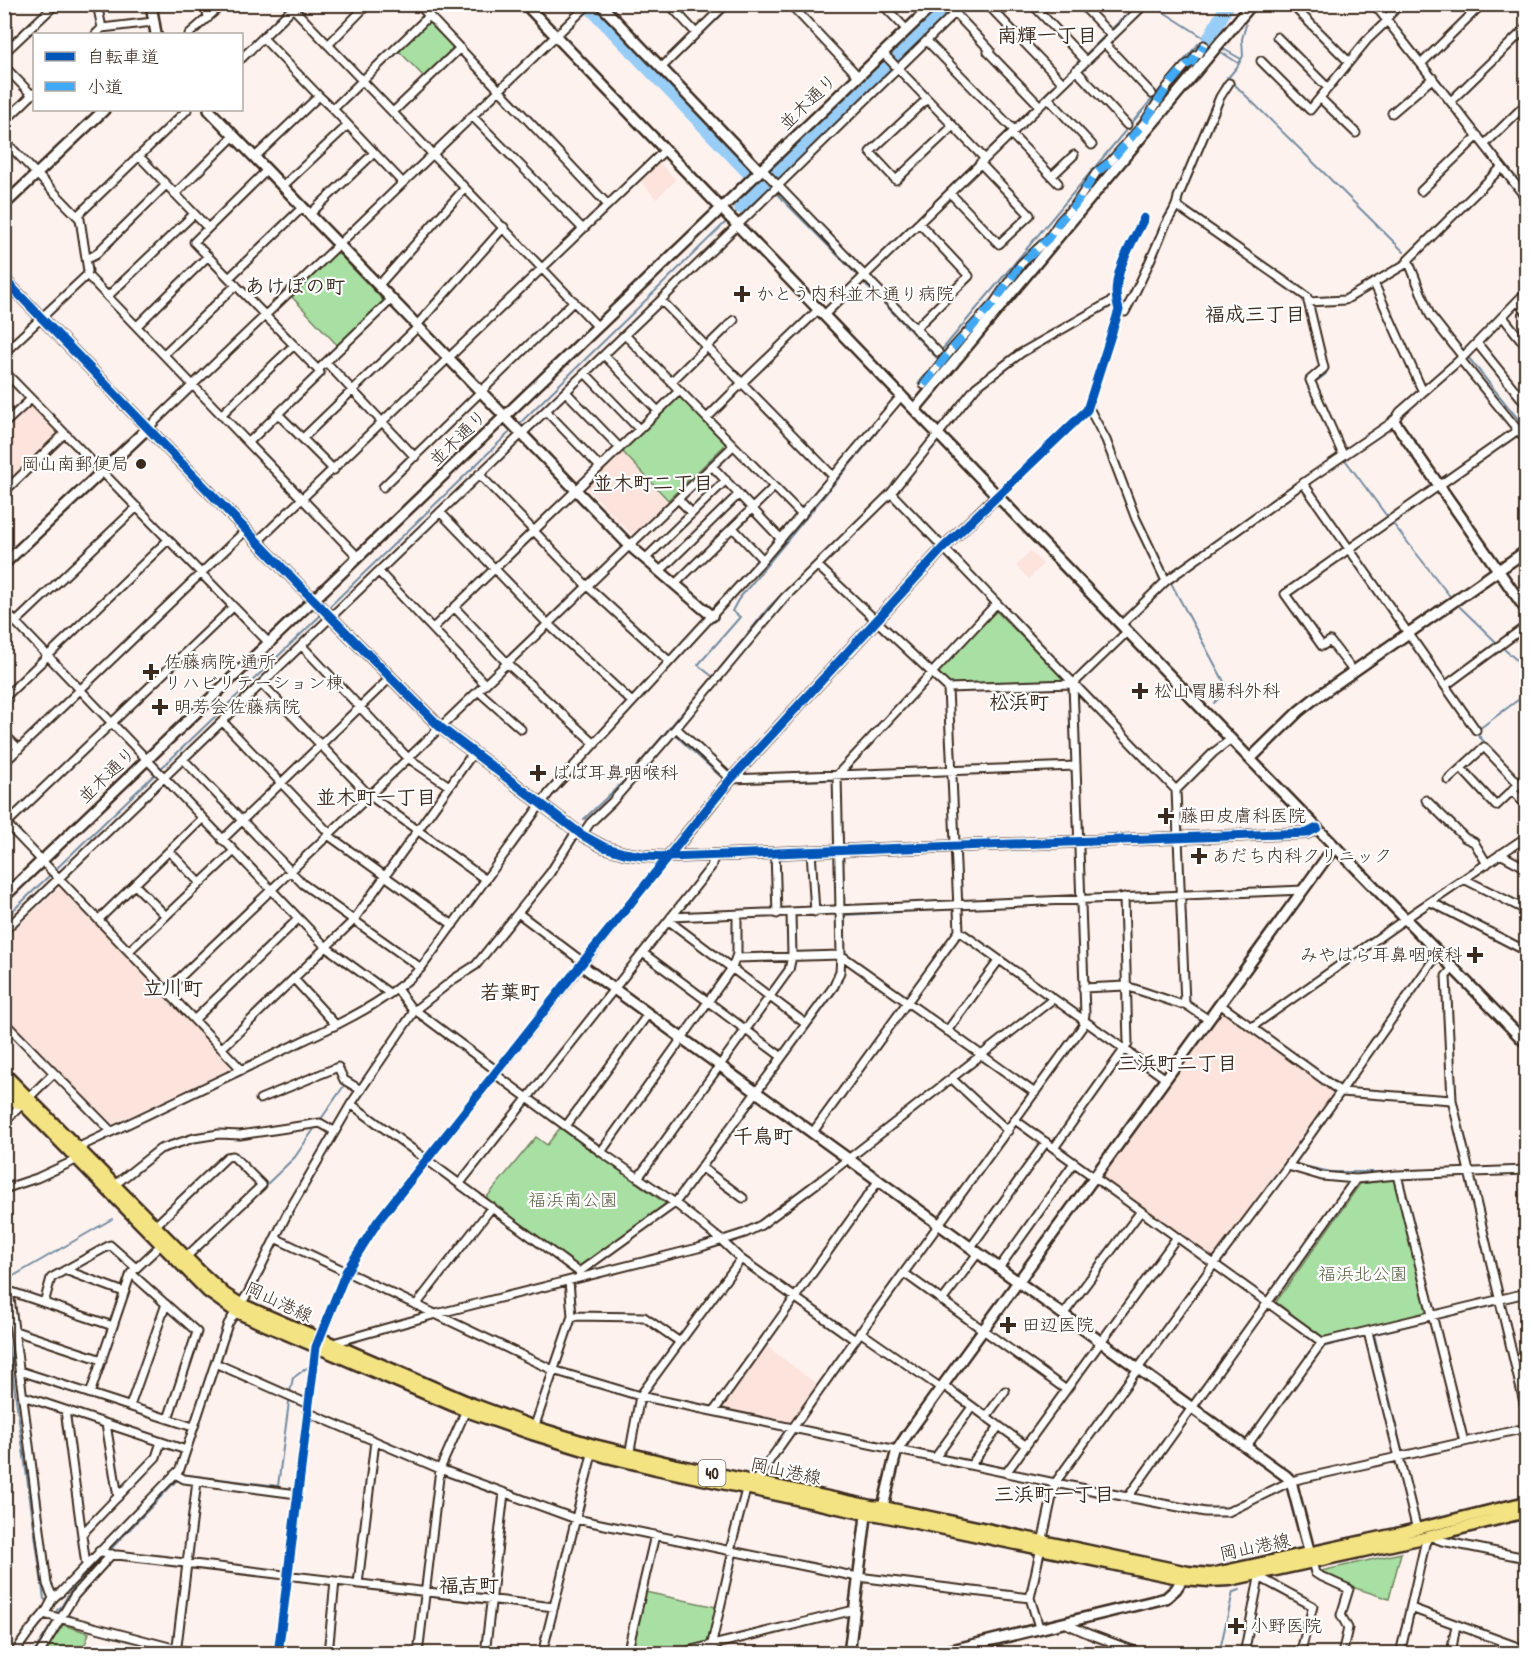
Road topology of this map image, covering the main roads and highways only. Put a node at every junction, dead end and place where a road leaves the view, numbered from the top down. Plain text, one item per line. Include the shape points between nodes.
1 (4, 1073) edge
2 (4, 1085) edge
3 (4, 1099) edge
4 (26, 1101) junction
5 (1527, 1502) edge
6 (1527, 1512) edge
7 (1422, 1535) junction

1 - 4 main road, 岡山港線 / 40
2 - 4 main road, 岡山港線 / 40
3 - 4 main road
4 - 7 main road, 岡山港線 / 40 via 183,1260 238,1308 533,1431 628,1458 750,1485 1185,1575 1260,1571
5 - 7 main road, 岡山港線 / 40
6 - 7 main road, 岡山港線 / 40

